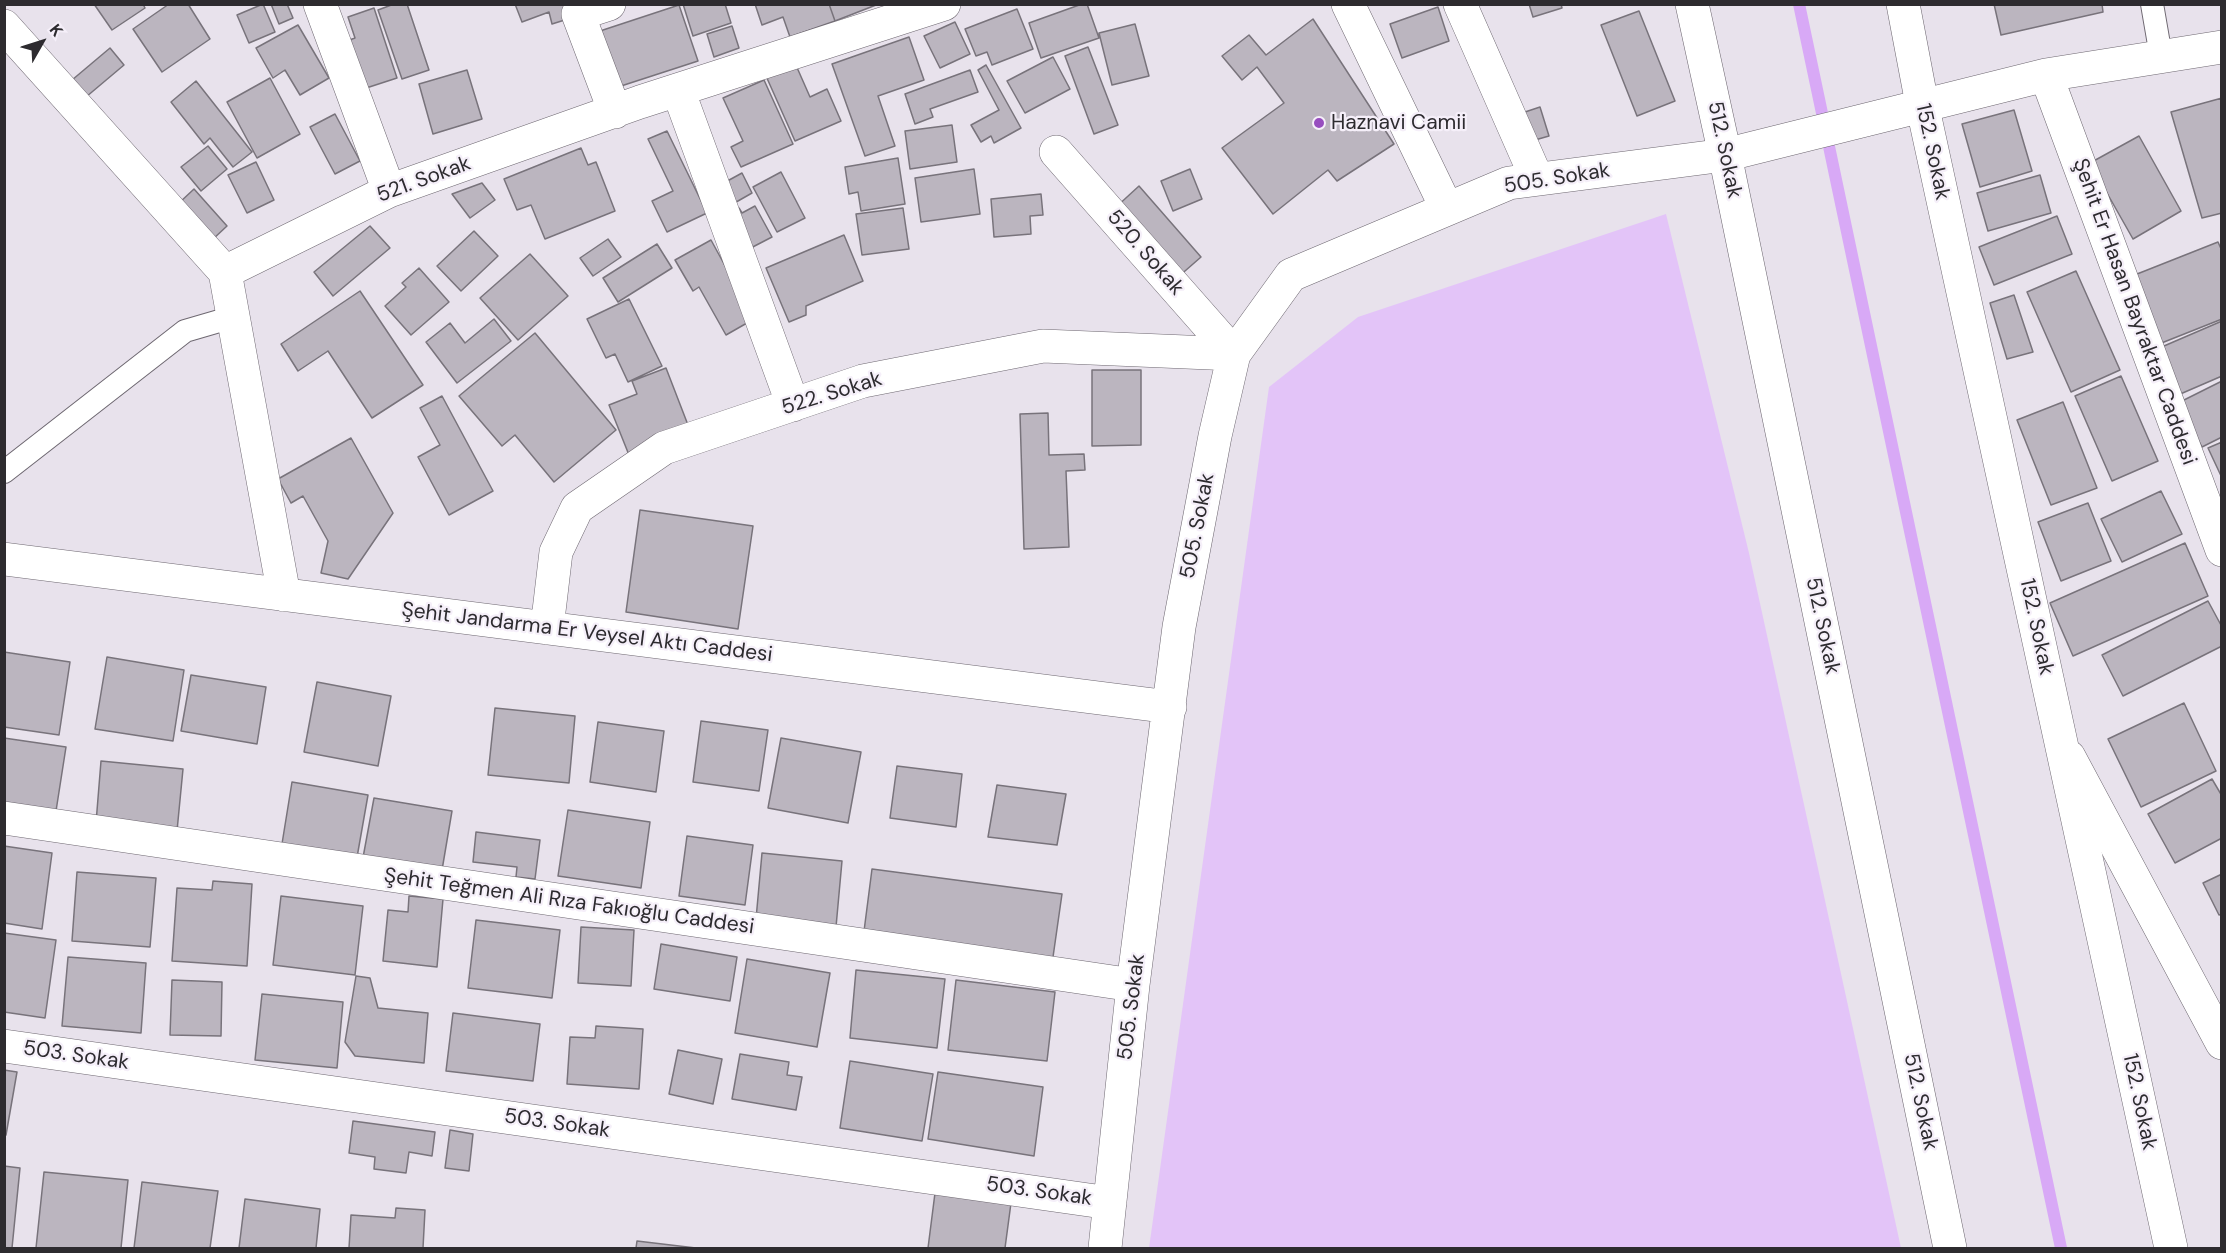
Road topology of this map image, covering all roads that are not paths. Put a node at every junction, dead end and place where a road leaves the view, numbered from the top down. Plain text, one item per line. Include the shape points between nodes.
1 (10, 4) edge
2 (320, 4) edge
3 (609, 4) edge
4 (944, 4) edge
5 (1348, 4) edge
6 (1460, 4) edge
7 (1692, 4) edge
8 (1903, 4) edge
9 (2152, 4) edge
10 (4, 10) edge
11 (4, 26) edge
12 (2222, 47) edge
13 (2161, 56) junction
14 (2046, 75) junction
15 (678, 90) junction
16 (1922, 104) junction
17 (615, 112) junction
18 (1056, 152) dead end
19 (1725, 155) junction
20 (1537, 179) junction
21 (389, 191) junction
22 (1447, 209) junction
23 (225, 272) junction
24 (233, 317) junction
25 (1234, 354) junction
26 (793, 405) junction
27 (4, 472) edge
28 (2222, 550) edge
29 (4, 559) edge
30 (284, 594) junction
31 (547, 628) junction
32 (1170, 707) junction
33 (2061, 742) junction
34 (4, 818) edge
35 (1133, 985) junction
36 (2222, 1043) edge
37 (4, 1046) edge
38 (1110, 1203) junction
39 (1105, 1248) edge
40 (1950, 1248) edge
41 (2171, 1248) edge

1 - 10 street
2 - 21 street
3 - 17 street via 578,14
4 - 15 street, 521. Sokak
5 - 22 street
6 - 20 street
7 - 19 street, 512. Sokak
8 - 16 street, 152. Sokak
9 - 13 lane
11 - 23 street
12 - 13 street, 505. Sokak
13 - 14 street, 505. Sokak
14 - 16 street, 505. Sokak
14 - 28 street, Şehit Er Hasan Bayraktar Caddesi
15 - 17 street, 521. Sokak
15 - 26 street
16 - 19 street, 505. Sokak
16 - 33 street, 152. Sokak
17 - 21 street, 521. Sokak
18 - 25 street, 520. Sokak
19 - 20 street, 505. Sokak
19 - 40 street, 512. Sokak
20 - 22 street, 505. Sokak via 1509,183
21 - 23 street, 521. Sokak
22 - 25 street, 505. Sokak via 1291,275
23 - 24 street
24 - 27 lane via 184,331
24 - 30 street
25 - 26 street, 522. Sokak via 1043,346 863,381
25 - 32 street, 505. Sokak via 1179,627
26 - 31 street, 522. Sokak via 664,448 577,508 555,552
29 - 30 street, Şehit Jandarma Er Veysel Aktı Caddesi
30 - 31 street, Şehit Jandarma Er Veysel Aktı Caddesi
31 - 32 street, Şehit Jandarma Er Veysel Aktı Caddesi
32 - 35 street, 505. Sokak
33 - 36 street
33 - 41 street, 152. Sokak
34 - 35 street, Şehit Teğmen Ali Rıza Fakıoğlu Caddesi
35 - 38 street, 505. Sokak
37 - 38 street, 503. Sokak
38 - 39 street, 505. Sokak

